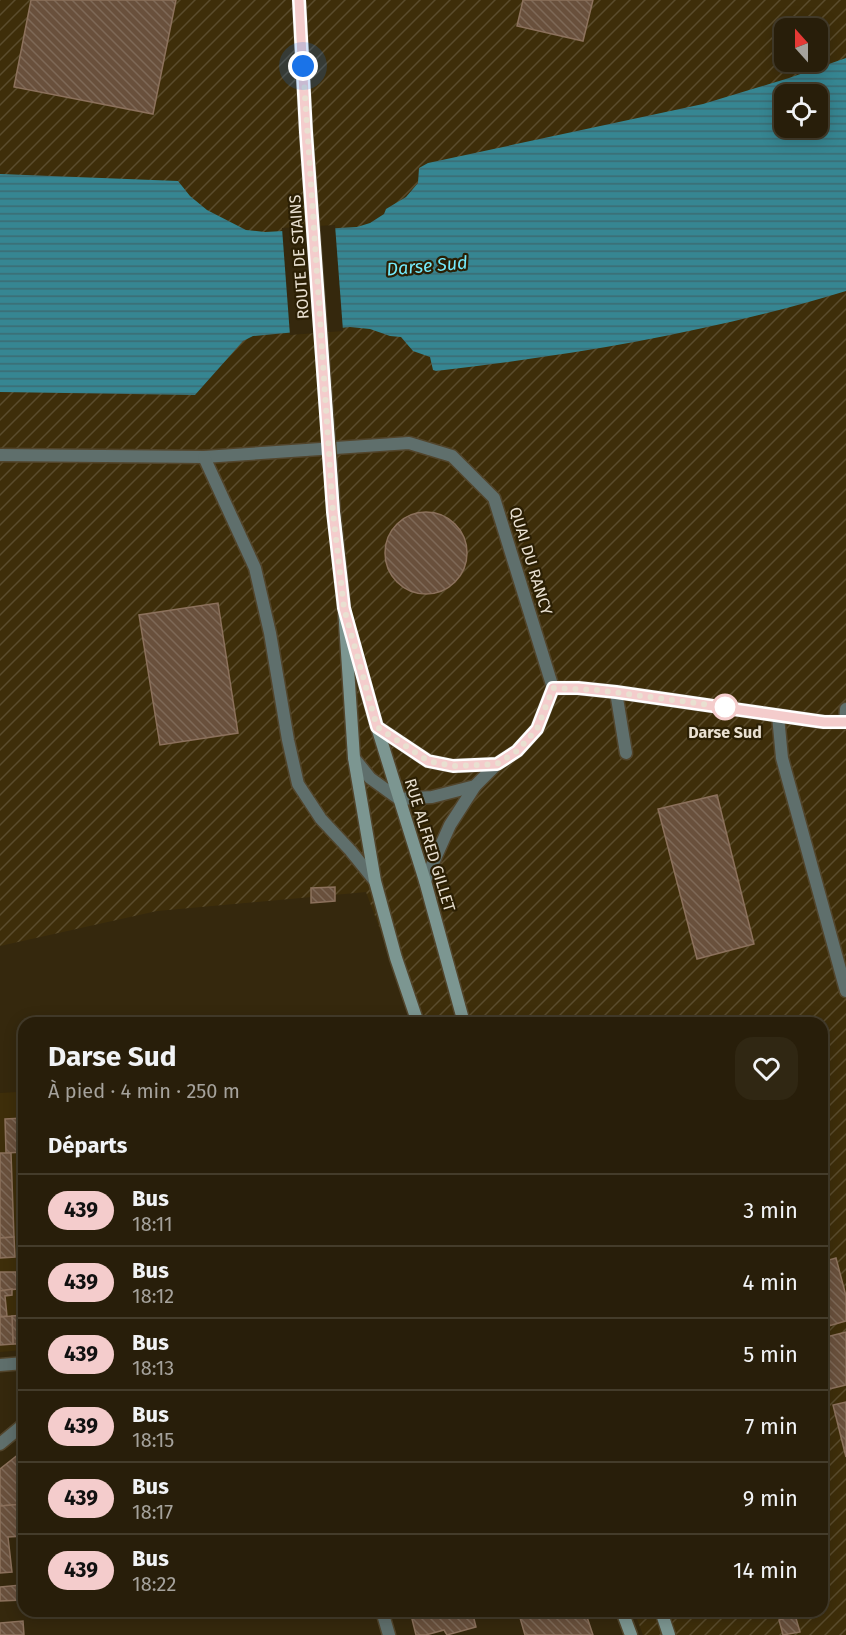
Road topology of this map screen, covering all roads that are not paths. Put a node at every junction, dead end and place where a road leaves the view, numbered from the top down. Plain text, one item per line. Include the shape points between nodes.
1 (299, 0) edge
2 (0, 455) edge
3 (204, 457) junction
4 (333, 512) joint
5 (344, 608) junction
6 (553, 688) junction
7 (616, 692) junction
8 (778, 716) junction
9 (846, 718) edge
10 (377, 727) junction
11 (626, 753) dead end
12 (354, 758) junction
13 (497, 764) junction
14 (475, 786) junction
15 (399, 799) junction
16 (375, 881) junction
17 (425, 881) junction
18 (846, 991) edge
19 (416, 1017) edge
20 (462, 1017) edge
21 (18, 1364) edge
22 (0, 1365) edge
23 (18, 1429) edge
24 (0, 1444) edge
25 (384, 1617) edge
26 (624, 1617) edge
27 (663, 1617) edge
28 (389, 1635) edge
29 (631, 1635) edge
30 (669, 1635) edge

1 - 4 main road, ROUTE DE STAINS, bridge
2 - 3 street, QUAI DU RANCY
3 - 6 street, QUAI DU RANCY via 409,443 452,456 494,498
3 - 16 street via 255,568 298,784 321,819
4 - 5 main road, RUE ALFRED GILLET
5 - 10 main road, RUE ALFRED GILLET
5 - 12 main road, RUE ALFRED GILLET
6 - 7 street
6 - 13 street via 537,729 517,751
7 - 8 street
7 - 11 street
8 - 9 street via 824,722
8 - 18 street via 782,758
10 - 13 street via 428,761 453,766
10 - 15 main road, RUE ALFRED GILLET
12 - 15 street via 370,778
12 - 16 main road, RUE ALFRED GILLET
13 - 14 street
14 - 15 street via 432,797
14 - 17 street via 450,825
15 - 17 main road, RUE ALFRED GILLET
16 - 19 main road, RUE ALFRED GILLET
17 - 20 main road, RUE ALFRED GILLET
21 - 22 street
23 - 24 street
25 - 28 street
26 - 29 main road
27 - 30 main road

